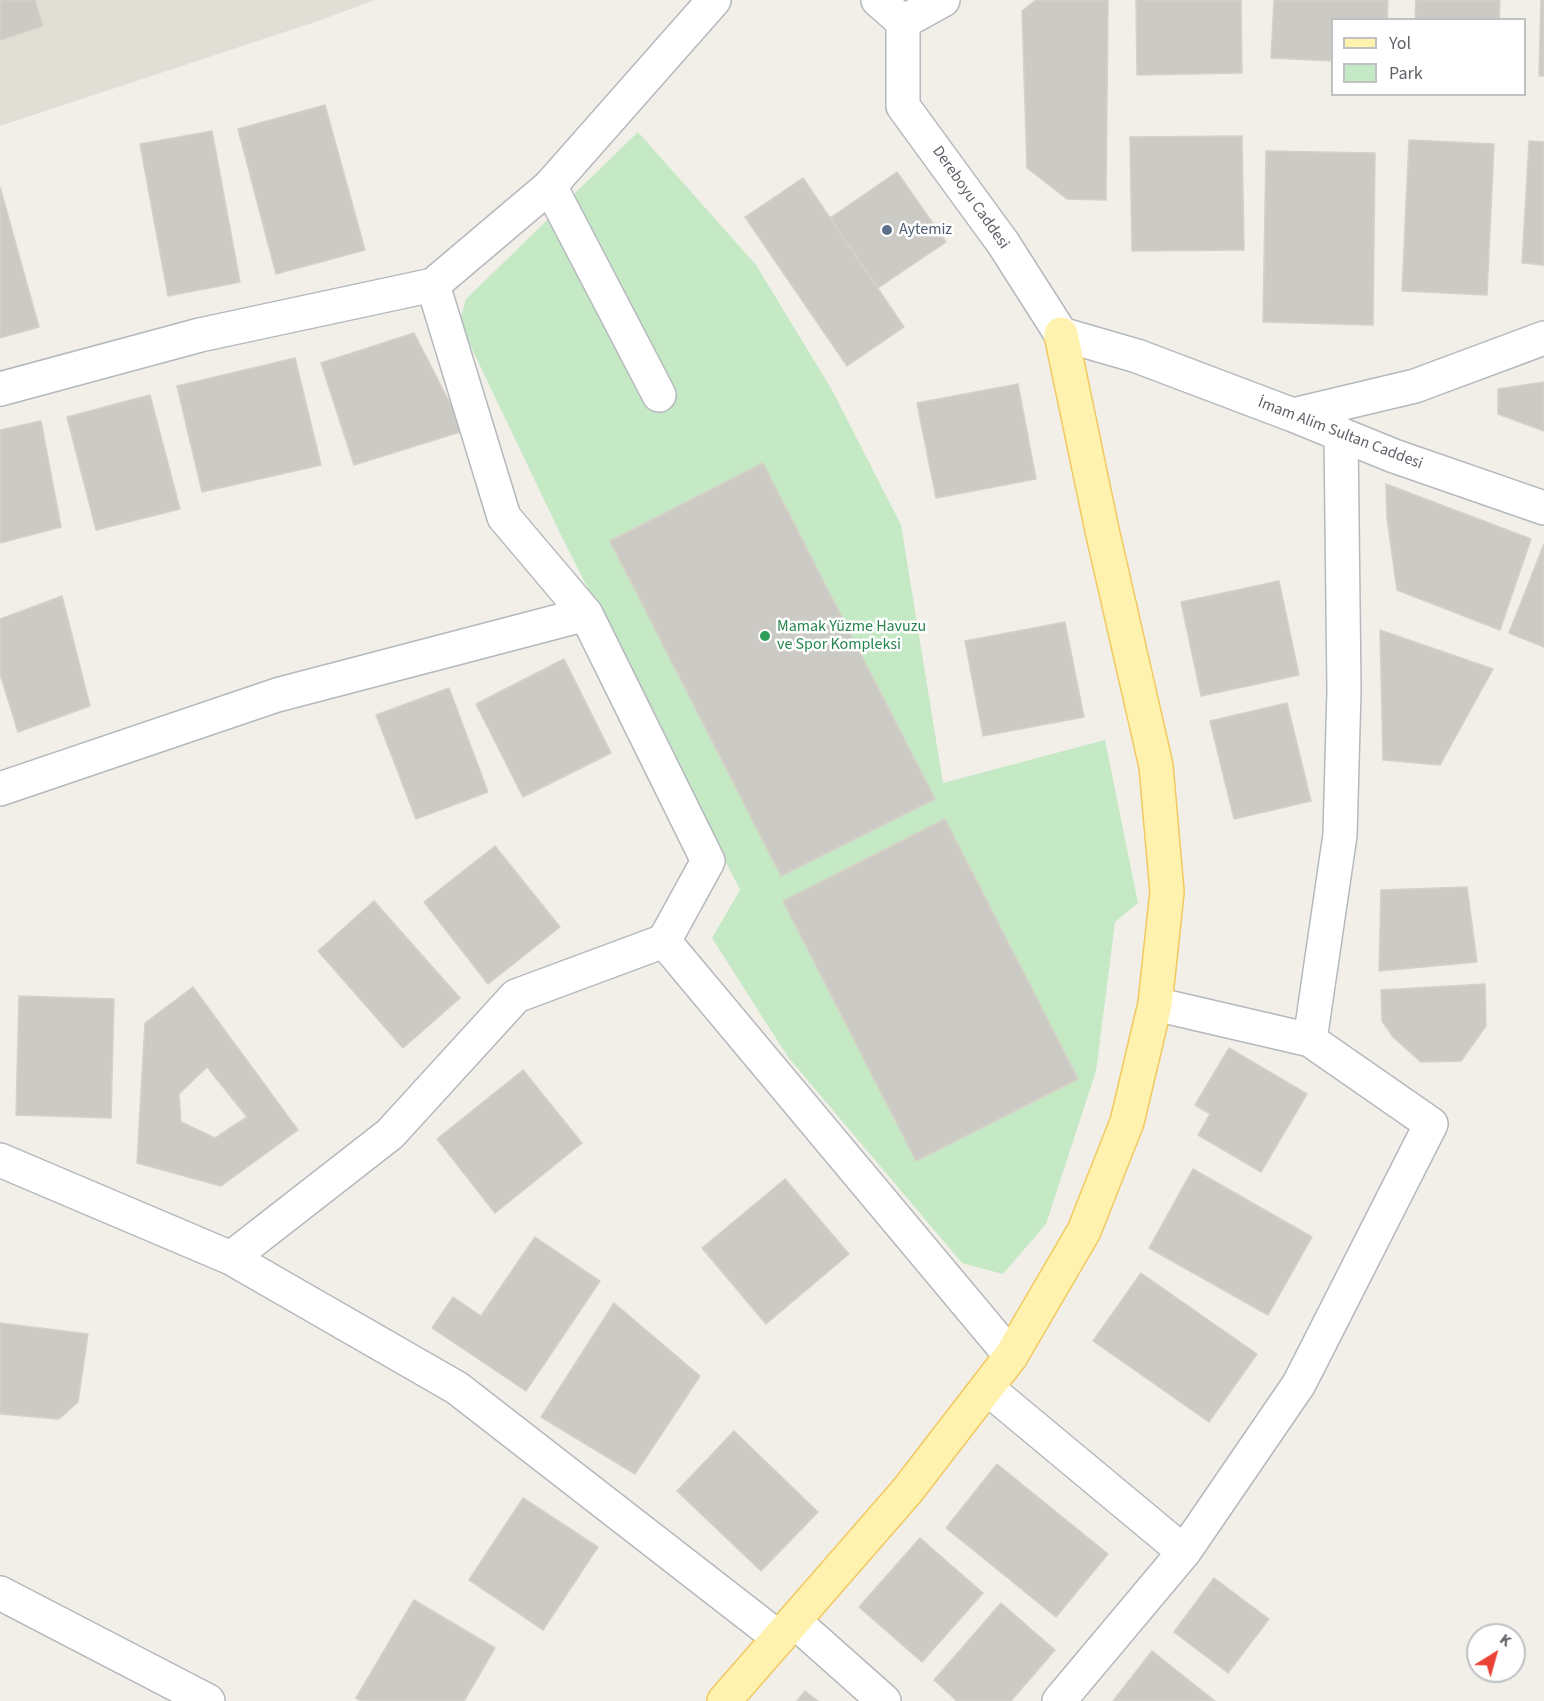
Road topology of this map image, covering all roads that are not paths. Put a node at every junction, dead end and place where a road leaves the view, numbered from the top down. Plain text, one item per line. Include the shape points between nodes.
1 (714, 0) edge
2 (878, 0) edge
3 (943, 0) edge
4 (903, 22) junction
5 (549, 186) junction
6 (433, 285) junction
7 (1062, 334) junction
8 (1544, 338) edge
9 (0, 389) edge
10 (659, 395) dead end
11 (1293, 415) junction
12 (1341, 434) junction
13 (1544, 508) edge
14 (586, 614) junction
15 (0, 789) edge
16 (664, 941) junction
17 (1155, 1004) junction
18 (1310, 1040) junction
19 (0, 1160) edge
20 (231, 1258) junction
21 (1011, 1356) junction
22 (987, 1388) junction
23 (1184, 1552) junction
24 (0, 1593) edge
25 (787, 1629) junction
26 (208, 1701) edge
27 (724, 1701) edge
28 (884, 1701) edge
29 (1059, 1701) edge

1 - 5 street
2 - 4 street
3 - 4 street
4 - 7 street, Dereboyu Caddesi via 903,106 1003,243
5 - 6 street
5 - 10 street
6 - 9 street via 200,335
6 - 14 street via 504,517
7 - 11 street, İmam Alim Sultan Caddesi via 1137,356
7 - 17 main road via 1156,766 1167,892
8 - 11 street via 1415,386
11 - 12 street, İmam Alim Sultan Caddesi
12 - 13 street, İmam Alim Sultan Caddesi
12 - 18 street via 1344,691 1340,835
14 - 15 street via 277,695
14 - 16 street via 708,861
16 - 20 street via 516,996 390,1134
16 - 21 street
17 - 18 street
17 - 21 main road via 1127,1122 1084,1231
18 - 23 street via 1431,1124 1299,1384
19 - 20 street
20 - 25 street via 457,1388
21 - 22 main road
22 - 23 street
22 - 25 main road via 907,1491
23 - 29 street
24 - 26 street
25 - 27 main road
25 - 28 street

